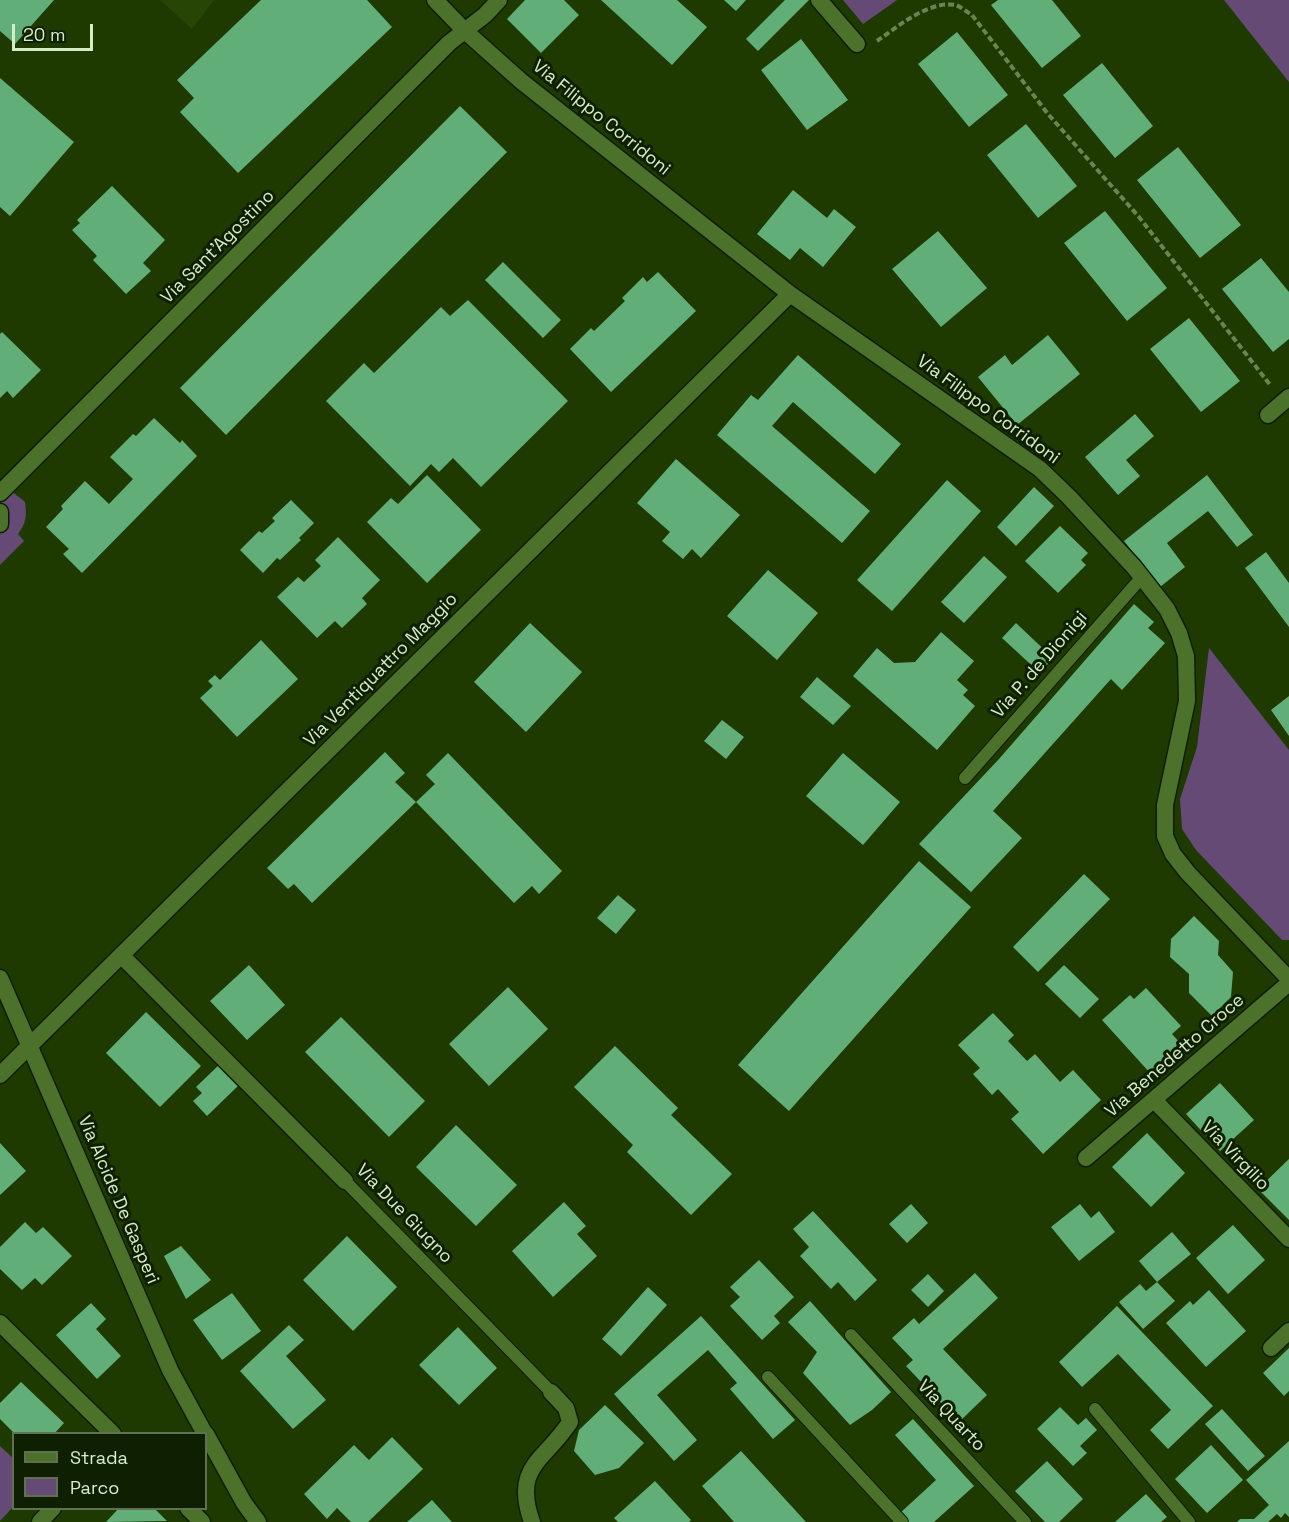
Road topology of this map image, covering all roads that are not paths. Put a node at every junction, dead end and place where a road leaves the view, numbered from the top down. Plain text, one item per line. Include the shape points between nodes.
1 (435, 0) edge
2 (499, 0) edge
3 (819, 0) edge
4 (465, 31) junction
5 (856, 44) road end
6 (790, 294) junction
7 (1286, 399) edge
8 (1268, 415) dead end
9 (0, 493) edge
10 (0, 512) edge
11 (0, 524) edge
12 (1142, 577) junction
13 (965, 778) dead end
14 (121, 955) junction
15 (0, 978) edge
16 (1289, 981) edge
17 (30, 1046) junction
18 (0, 1075) edge
19 (1154, 1100) junction
20 (1086, 1158) dead end
21 (345, 1181) joint
22 (1289, 1239) edge
23 (0, 1323) edge
24 (1289, 1332) edge
25 (852, 1335) dead end
26 (1270, 1348) dead end
27 (768, 1377) dead end
28 (551, 1392) joint
29 (1095, 1409) dead end
30 (111, 1432) edge
31 (204, 1432) edge
32 (207, 1438) edge
33 (52, 1510) edge
34 (189, 1510) edge
35 (40, 1522) edge
36 (202, 1522) edge
37 (258, 1522) edge
38 (532, 1522) edge
39 (902, 1522) edge
40 (1025, 1522) edge
41 (1189, 1522) edge

1 - 4 street, Via Filippo Corridoni
2 - 4 street, Via Sant'Agostino
3 - 5 street
4 - 6 street, Via Filippo Corridoni via 521,81
4 - 9 street, Via Sant'Agostino
6 - 12 street, Via Filippo Corridoni via 1040,470
6 - 14 street, Via Ventiquattro Maggio
7 - 8 street
10 - 11 street
12 - 13 lane, Via P. de Dionigi
12 - 16 street, Via Filippo Corridoni via 1167,609 1179,633 1188,671 1185,717 1165,805 1165,836 1181,865
14 - 17 street, Via Ventiquattro Maggio
14 - 21 street, Via Due Giugno
15 - 17 street, Via Alcide De Gasperi
16 - 19 street, Via Benedetto Croce
17 - 18 street, Via Ventiquattro Maggio
17 - 31 street, Via Alcide De Gasperi via 170,1370
19 - 20 street, Via Benedetto Croce
19 - 22 street, Via Virgilio
21 - 28 lane, Via Due Giugno
23 - 30 street
24 - 26 street
25 - 40 lane, Via Quarto
27 - 39 lane
28 - 38 street, Via Due Giugno via 566,1408 570,1422 528,1474 527,1507
29 - 41 lane
32 - 37 street, Via Alcide De Gasperi
33 - 35 street
34 - 36 street

